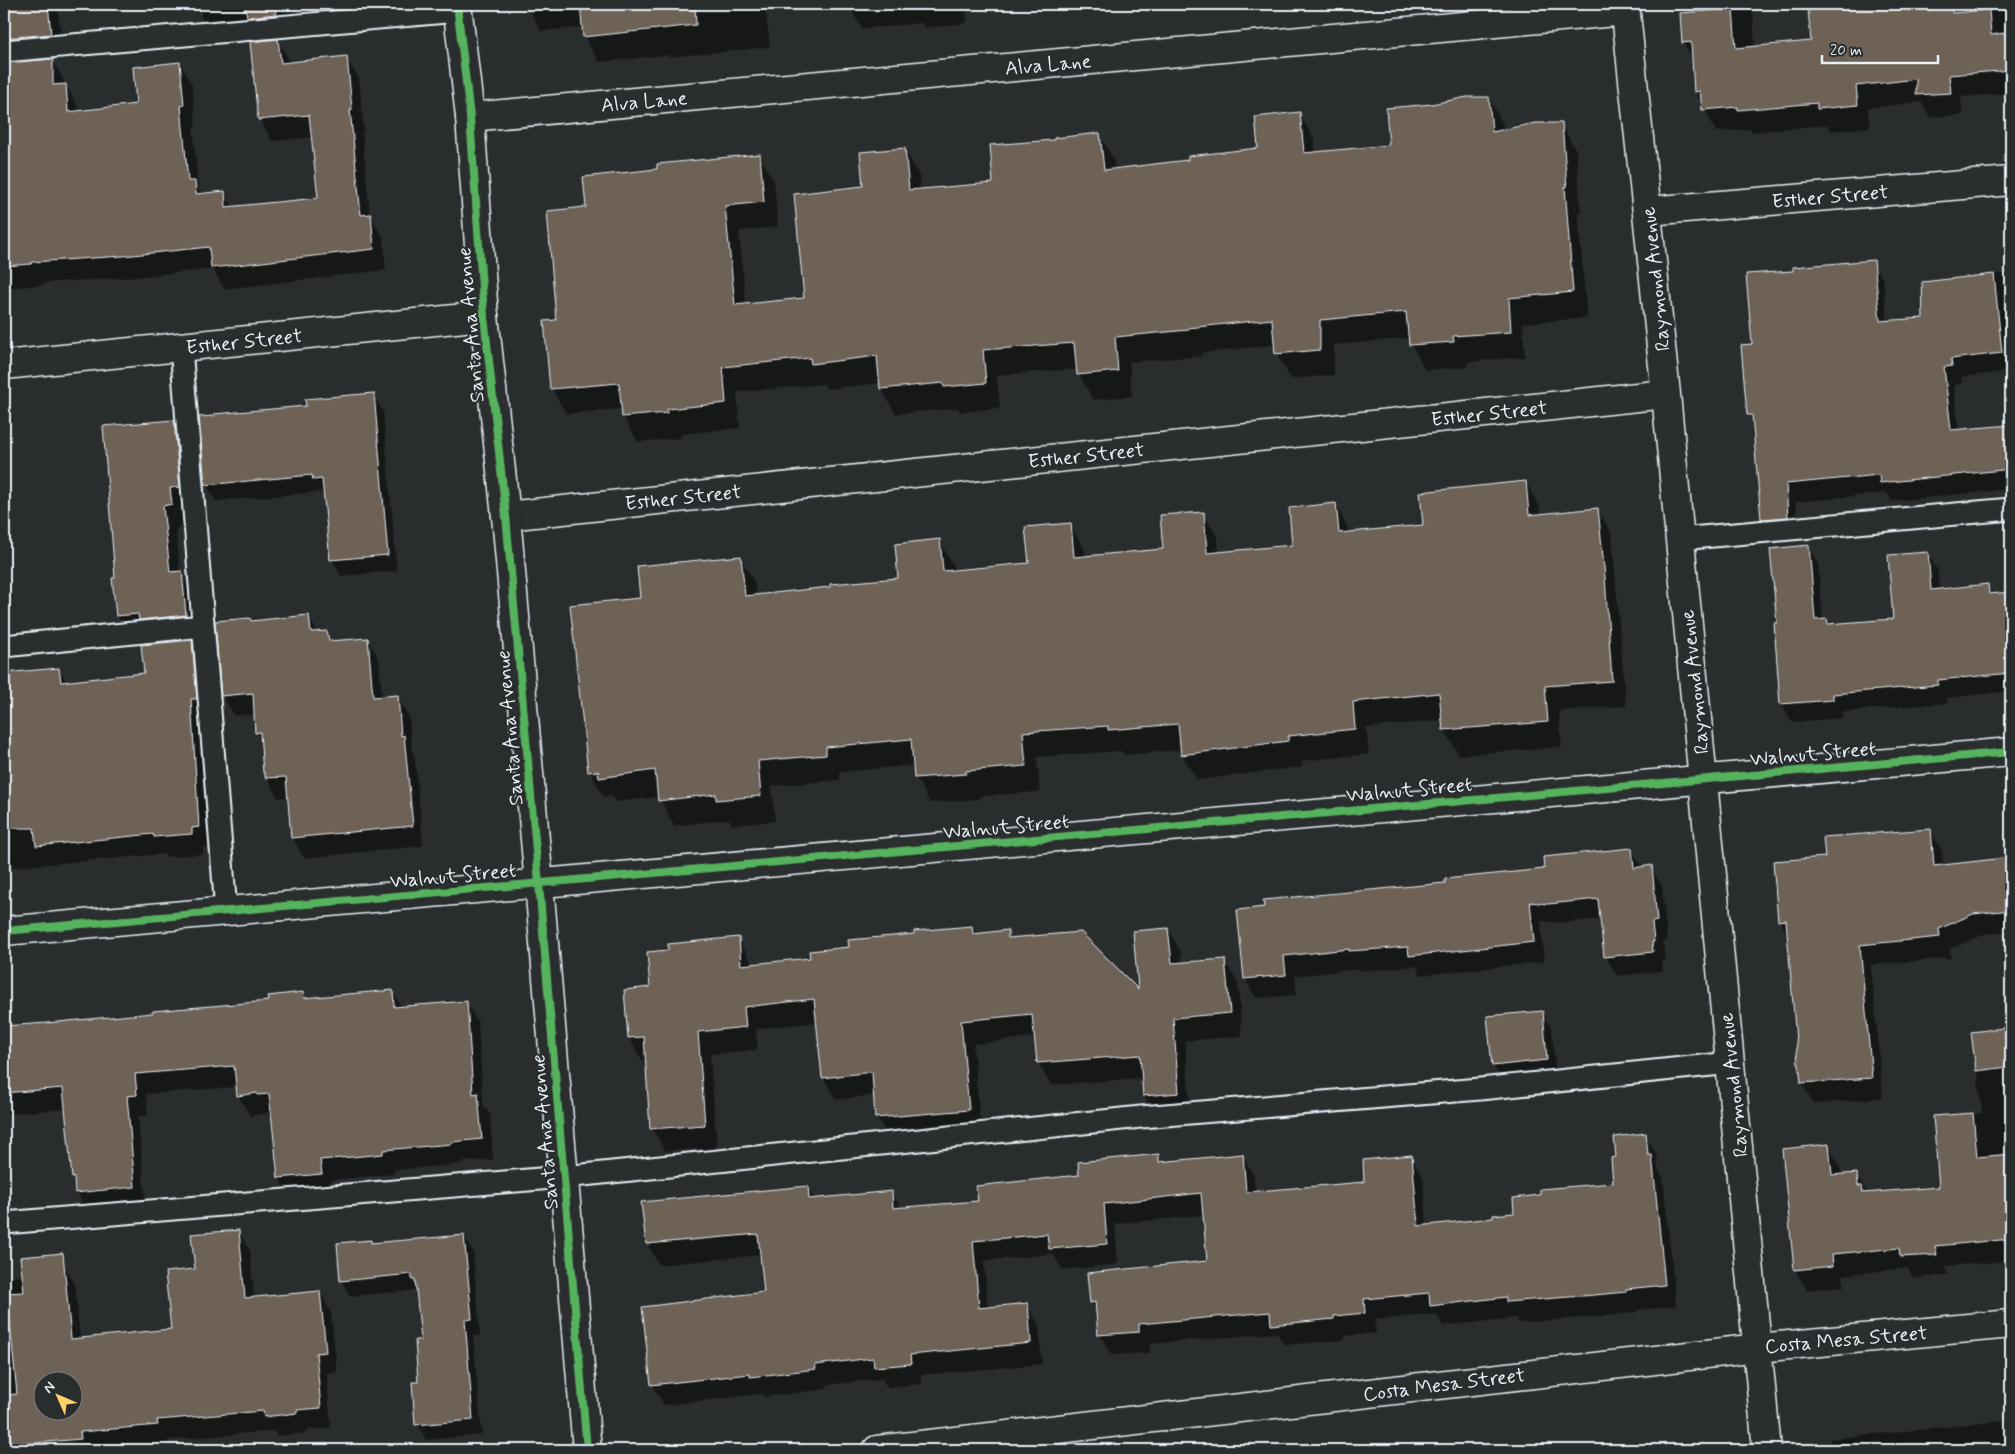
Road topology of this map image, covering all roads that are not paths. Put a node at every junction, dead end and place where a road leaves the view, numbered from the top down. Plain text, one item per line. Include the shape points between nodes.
1 (457, 7) edge
2 (1626, 7) edge
3 (4, 51) edge
4 (470, 117) junction
5 (2011, 181) edge
6 (1648, 212) junction
7 (484, 316) junction
8 (181, 347) junction
9 (4, 365) edge
10 (1666, 394) junction
11 (2011, 509) edge
12 (506, 516) junction
13 (1680, 539) junction
14 (203, 626) junction
15 (4, 646) edge
16 (2011, 752) edge
17 (1703, 779) junction
18 (539, 884) junction
19 (226, 911) junction
20 (4, 931) edge
21 (1731, 1063) junction
22 (564, 1177) junction
23 (4, 1224) edge
24 (2011, 1324) edge
25 (1758, 1348) junction
26 (587, 1450) edge
27 (877, 1450) edge
28 (1767, 1450) edge

1 - 3 lane
1 - 4 street, Santa Ana Avenue
2 - 4 street, Alva Lane
2 - 6 street, Raymond Avenue
4 - 7 street, Santa Ana Avenue
5 - 6 street, Esther Street
6 - 10 street, Raymond Avenue
7 - 8 street, Esther Street
7 - 12 street, Santa Ana Avenue
8 - 9 street, Esther Street
8 - 14 lane
10 - 12 street, Esther Street
10 - 13 street, Raymond Avenue
11 - 13 lane
12 - 18 street, Santa Ana Avenue
13 - 17 street, Raymond Avenue
14 - 15 lane
14 - 19 lane
16 - 17 street, Walnut Street
17 - 18 street, Walnut Street
17 - 21 street, Raymond Avenue
18 - 19 street, Walnut Street
18 - 22 street, Santa Ana Avenue
19 - 20 street, Walnut Street
21 - 22 lane via 1480,1089 1141,1117
21 - 25 street, Raymond Avenue
22 - 23 lane
22 - 26 street, Santa Ana Avenue
24 - 25 street, Costa Mesa Street
25 - 27 street, Costa Mesa Street
25 - 28 street, Raymond Avenue

